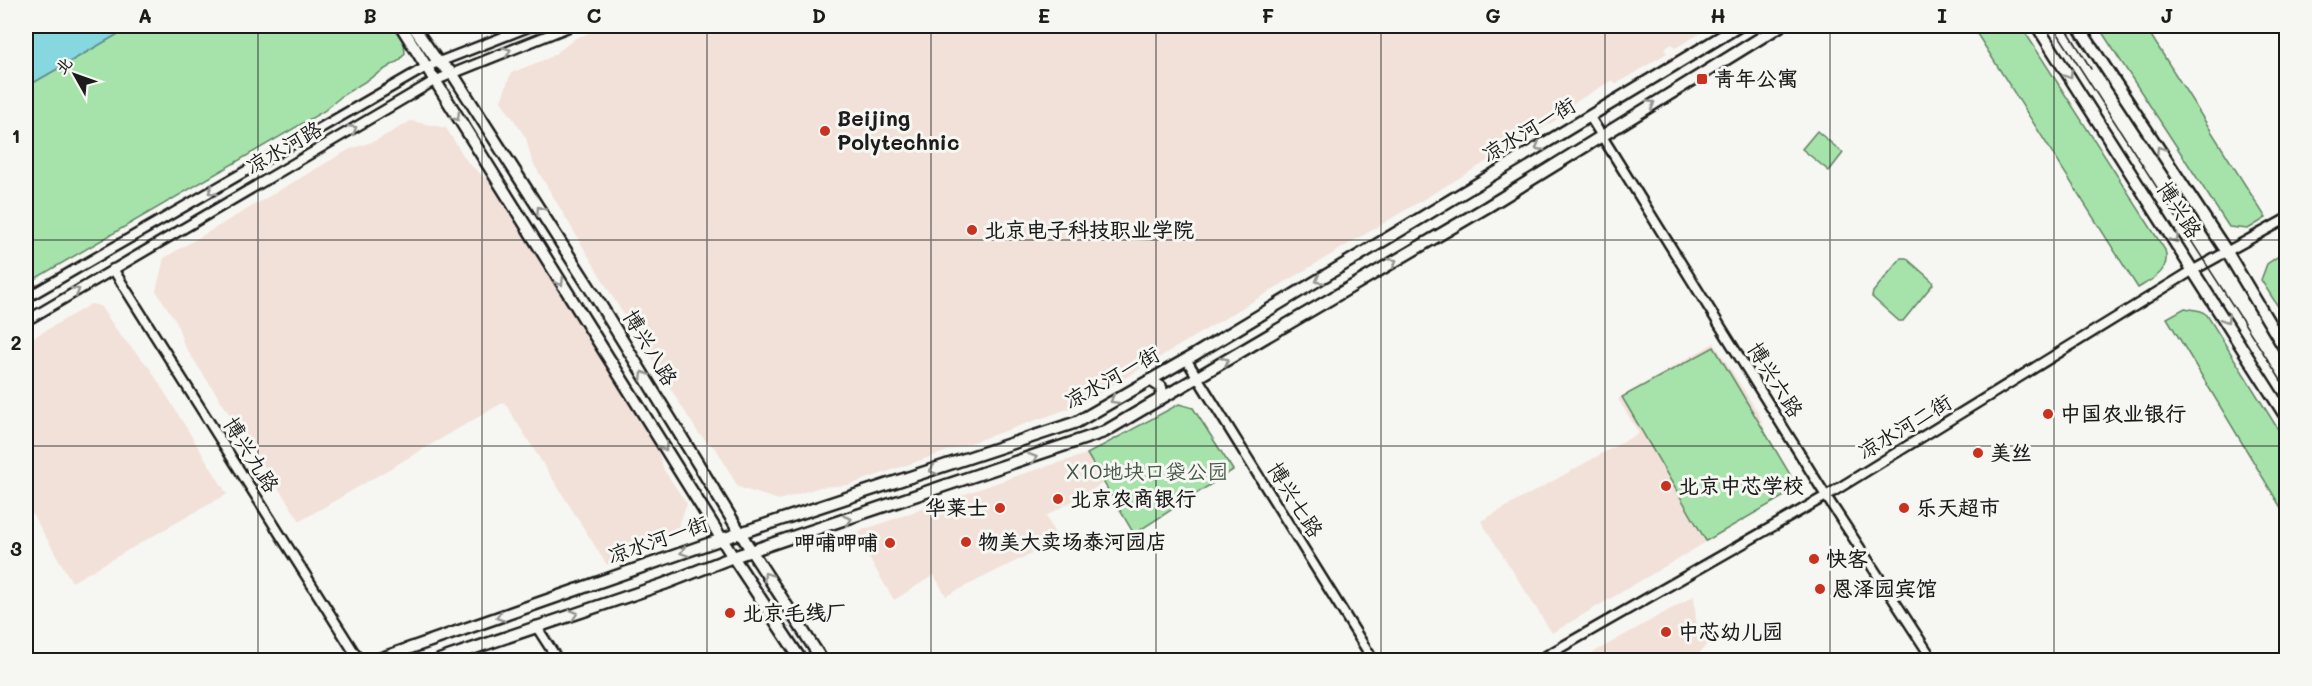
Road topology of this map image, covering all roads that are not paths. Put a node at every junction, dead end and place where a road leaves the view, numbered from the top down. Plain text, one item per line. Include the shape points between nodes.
1 (401, 26) edge
2 (413, 26) edge
3 (531, 26) edge
4 (571, 26) edge
5 (1739, 26) edge
6 (1780, 26) edge
7 (2037, 26) edge
8 (2078, 26) edge
9 (438, 62) junction
10 (426, 67) junction
11 (452, 73) junction
12 (434, 81) junction
13 (1590, 117) junction
14 (1601, 135) junction
15 (2286, 219) edge
16 (2227, 252) junction
17 (113, 269) junction
18 (2195, 270) junction
19 (26, 298) edge
20 (26, 321) edge
21 (2286, 351) edge
22 (1186, 359) junction
23 (1198, 378) junction
24 (1150, 380) junction
25 (1159, 400) junction
26 (2286, 417) edge
27 (1826, 496) junction
28 (740, 533) junction
29 (722, 539) junction
30 (752, 552) junction
31 (733, 557) junction
32 (536, 626) junction
33 (358, 660) edge
34 (376, 660) edge
35 (440, 660) edge
36 (558, 660) edge
37 (801, 660) edge
38 (822, 660) edge
39 (1373, 660) edge
40 (1539, 660) edge
41 (1933, 660) edge

1 - 10 main road, 博兴八路
2 - 9 main road, 博兴八路
3 - 9 street, 凉水河路
11 -> 4 street, 凉水河路
5 - 13 main road, 凉水河一街
14 -> 6 main road, 凉水河一街
7 -> 18 main road, 博兴路
16 -> 8 main road, 博兴路
9 - 10 street, 凉水河路
9 - 11 main road, 博兴八路
10 - 12 main road, 博兴八路
10 -> 19 street, 凉水河路
11 - 12 street, 凉水河路
28 -> 11 main road, 博兴八路
17 -> 12 street, 凉水河路
12 -> 29 main road, 博兴八路
13 - 14 street, 博兴六路
13 -> 22 main road, 凉水河一街
23 -> 14 main road, 凉水河一街
14 - 27 street, 博兴六路
15 - 16 street, 凉水河二街
16 - 18 street, 凉水河二街
16 - 21 main road, 博兴路
20 -> 17 street, 凉水河路
17 - 33 street, 博兴九路
18 -> 26 main road, 博兴路
18 - 27 street, 凉水河二街
22 - 23 street, 博兴七路
22 - 24 main road, 凉水河一街
23 - 25 main road, 凉水河一街
23 - 39 street, 博兴七路
24 - 25 main road via 1161,387
24 -> 28 main road, 凉水河一街 via 1077,422
30 -> 25 main road, 凉水河一街 via 1079,443
27 - 40 street, 凉水河二街
27 - 41 street, 博兴六路
28 - 29 main road, 凉水河一街
28 - 30 main road, 博兴八路
29 - 31 main road, 博兴八路
29 -> 34 main road, 凉水河一街
30 - 31 main road, 凉水河一街
38 -> 30 main road, 博兴八路
32 -> 31 main road, 凉水河一街
31 - 37 main road, 博兴八路
32 - 35 main road, 凉水河一街
32 - 36 street

